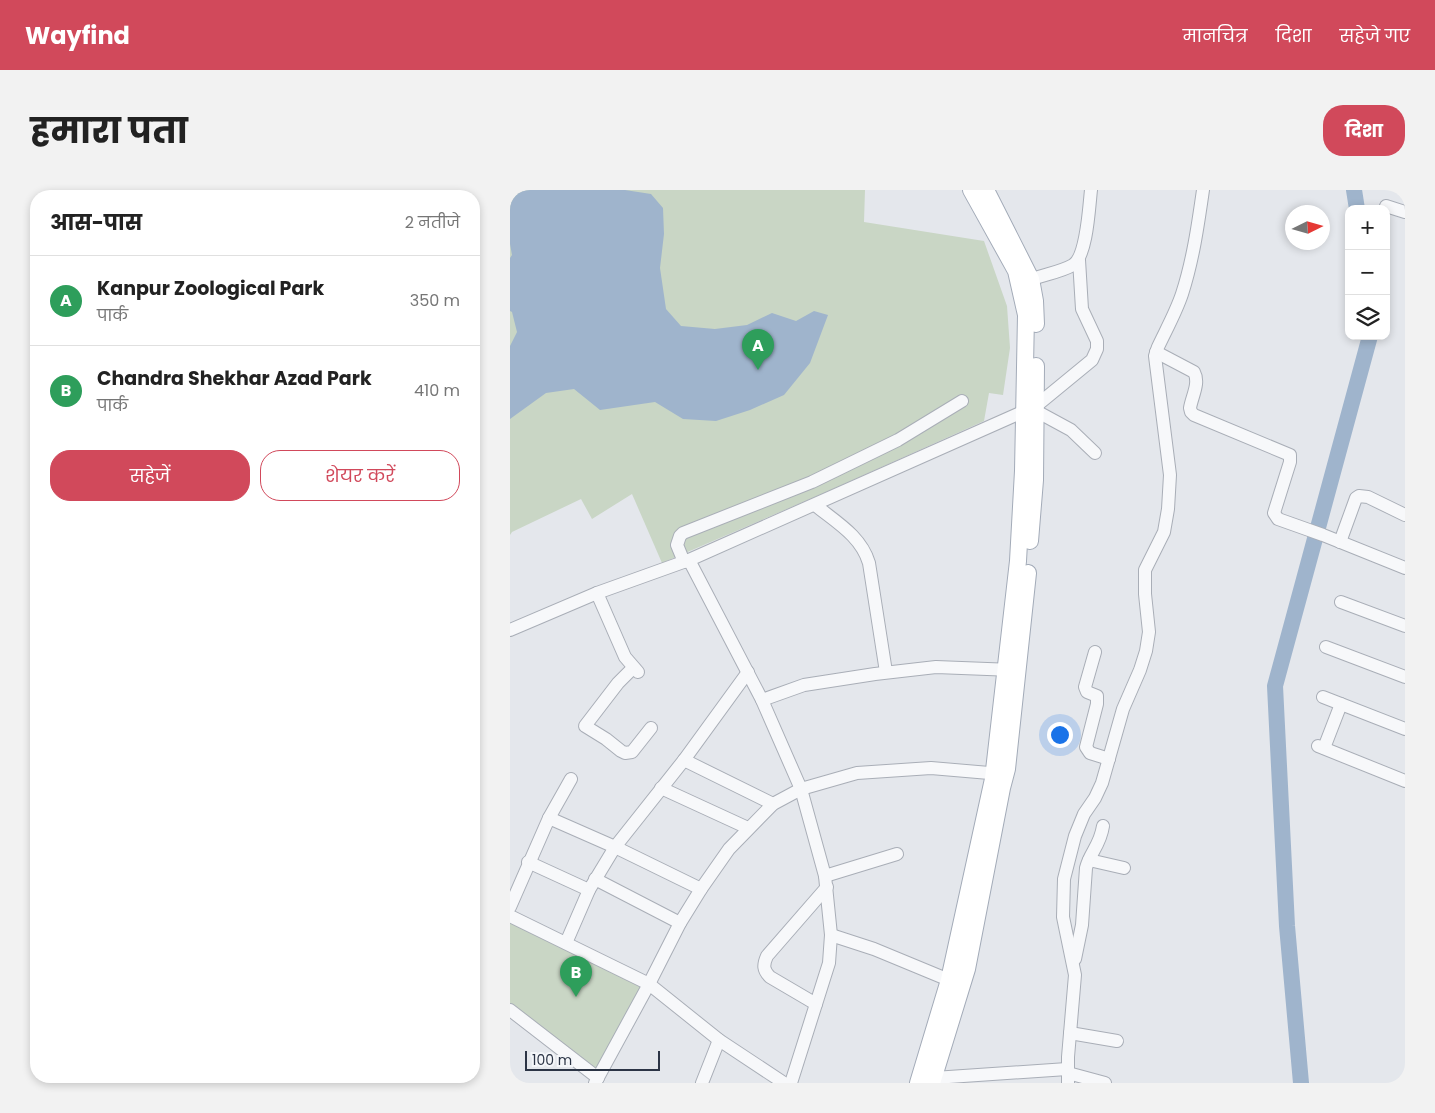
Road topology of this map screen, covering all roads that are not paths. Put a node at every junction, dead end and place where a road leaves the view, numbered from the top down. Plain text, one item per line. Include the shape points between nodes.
1 (971, 190) edge
2 (986, 190) edge
3 (1091, 190) edge
4 (1203, 190) edge
5 (1390, 206) edge
6 (1404, 208) edge
7 (1078, 260) junction
8 (1025, 282) junction
9 (1156, 352) junction
10 (962, 401) dead end
11 (1032, 409) junction
12 (1095, 453) dead end
13 (815, 505) junction
14 (1405, 515) edge
15 (1340, 542) junction
16 (686, 561) junction
17 (1404, 565) edge
18 (597, 594) junction
19 (1341, 602) dead end
20 (1405, 626) edge
21 (510, 630) edge
22 (1326, 647) dead end
23 (1095, 652) dead end
24 (1012, 670) junction
25 (748, 672) junction
26 (886, 672) junction
27 (1405, 677) edge
28 (1323, 697) dead end
29 (762, 700) junction
30 (1341, 704) junction
31 (651, 728) dead end
32 (1405, 730) edge
33 (1109, 759) junction
34 (684, 760) junction
35 (1000, 774) junction
36 (571, 779) dead end
37 (1405, 781) edge
38 (661, 788) junction
39 (801, 789) junction
40 (773, 804) junction
41 (549, 818) junction
42 (1103, 826) dead end
43 (748, 828) junction
44 (615, 847) junction
45 (897, 854) dead end
46 (1089, 860) junction
47 (528, 862) junction
48 (1124, 868) dead end
49 (826, 881) junction
50 (592, 885) junction
51 (701, 889) junction
52 (510, 907) edge
53 (510, 916) edge
54 (680, 923) junction
55 (831, 935) junction
56 (566, 943) junction
57 (1074, 966) junction
58 (949, 980) junction
59 (649, 984) junction
60 (816, 1004) junction
61 (510, 1010) edge
62 (1070, 1033) junction
63 (719, 1040) junction
64 (1117, 1041) dead end
65 (1068, 1075) edge
66 (933, 1080) edge
67 (596, 1081) edge
68 (702, 1083) edge
69 (784, 1083) edge
70 (791, 1083) edge
71 (918, 1083) edge
72 (1106, 1083) edge

1 - 8 main road
2 - 8 main road
3 - 7 street
4 - 9 street via 1187,279
5 - 6 street
7 - 8 street
7 - 11 street via 1082,309 1097,341 1097,349 1092,360
8 - 11 main road
9 - 15 street via 1194,372 1197,384 1190,408 1194,415 1290,455 1275,517
9 - 33 street via 1170,475 1168,508 1164,532 1145,570 1144,594 1149,632 1146,651 1123,709
10 - 16 street via 898,440 812,482 684,533 677,545
11 - 12 street via 1071,430
11 - 13 street
11 - 24 main road via 1023,472
13 - 16 street
13 - 26 street via 850,532 866,551
14 - 15 street via 1368,497 1359,496
15 - 17 street
16 - 18 street
16 - 25 street
18 - 21 street
18 - 31 street via 625,657 636,671 618,683 586,726 629,753
19 - 20 street
22 - 27 street
23 - 33 street via 1085,687 1087,692 1097,696 1086,750
24 - 26 street via 936,667
24 - 35 main road
25 - 29 street
25 - 34 street
26 - 29 street via 804,685
28 - 30 street
29 - 39 street
30 - 32 street
30 - 37 street via 1321,747
33 - 57 street via 1099,791 1079,824 1064,879 1063,916
34 - 38 street
34 - 40 street
35 - 39 street via 932,768 857,773
35 - 58 main road
35 - 66 main road via 970,960
36 - 41 street
38 - 43 street
38 - 44 street
39 - 40 street
39 - 49 street
40 - 43 street
41 - 44 street
41 - 47 street
42 - 46 street via 1100,841
43 - 51 street
44 - 50 street
44 - 51 street
45 - 49 street
46 - 48 street
46 - 57 street
47 - 50 street
47 - 52 street
49 - 55 street
49 - 60 street via 764,962 765,972 770,977
50 - 54 street
50 - 56 street
51 - 54 street
53 - 56 street
54 - 59 street
55 - 58 street via 874,948
55 - 60 street via 829,962
56 - 59 street
57 - 62 street
58 - 71 main road
59 - 63 street
59 - 67 street
60 - 70 street
61 - 67 street
62 - 64 street
62 - 65 street
63 - 68 street
63 - 69 street
65 - 66 street
65 - 72 street

